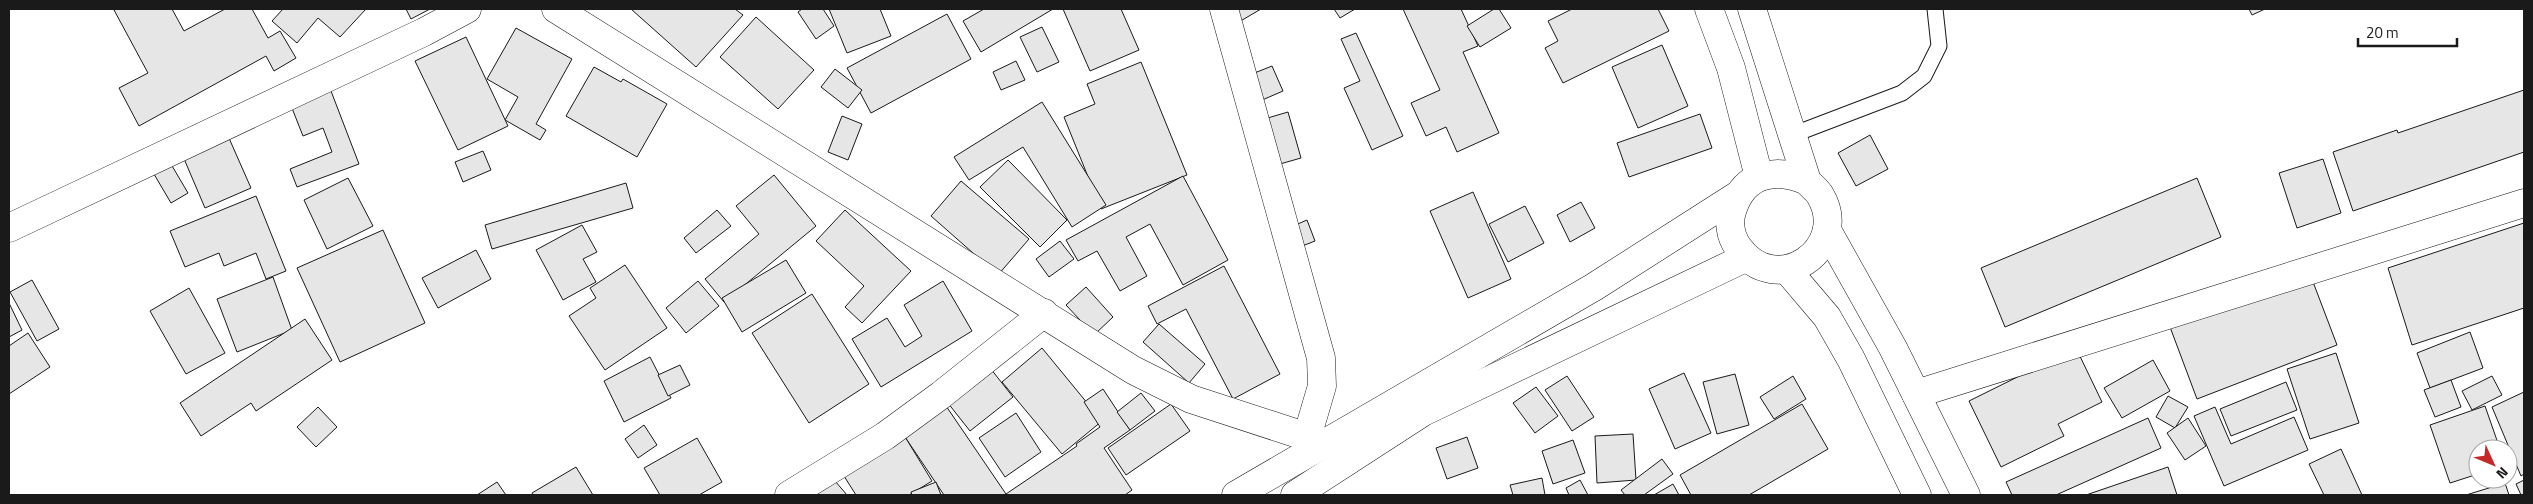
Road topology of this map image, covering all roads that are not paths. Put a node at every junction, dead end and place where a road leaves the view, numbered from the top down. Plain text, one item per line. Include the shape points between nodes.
1 (467, 9) edge
2 (556, 9) edge
3 (1224, 9) edge
4 (1709, 9) edge
5 (1752, 9) edge
6 (1935, 9) edge
7 (1792, 135) junction
8 (1759, 177) junction
9 (1807, 181) junction
10 (1738, 195) junction
11 (2524, 203) edge
12 (9, 228) edge
13 (1826, 230) junction
14 (1746, 258) junction
15 (1787, 270) junction
16 (1044, 313) junction
17 (1916, 394) junction
18 (1316, 440) junction
19 (789, 495) edge
20 (1236, 495) edge
21 (1295, 495) edge
22 (1917, 495) edge
23 (1966, 495) edge

1 - 12 street
2 - 16 street
3 - 18 street via 1321,358 1322,386
4 - 8 street via 1731,68
5 - 7 street
6 - 7 lane via 1939,46 1924,76 1902,93
7 - 9 street
8 - 9 street via 1775,173 1792,174
8 - 10 street
9 - 13 street via 1824,203
10 - 14 street via 1730,216 1733,239
10 - 18 street via 1594,287
11 - 17 street
13 - 15 street via 1819,249 1805,263
13 - 17 street
14 - 15 street via 1765,268
14 - 21 street via 1423,412
15 - 22 street via 1827,317
16 - 18 street via 1133,370 1191,399
16 - 19 street via 941,396 885,436
17 - 23 street
18 - 20 street

